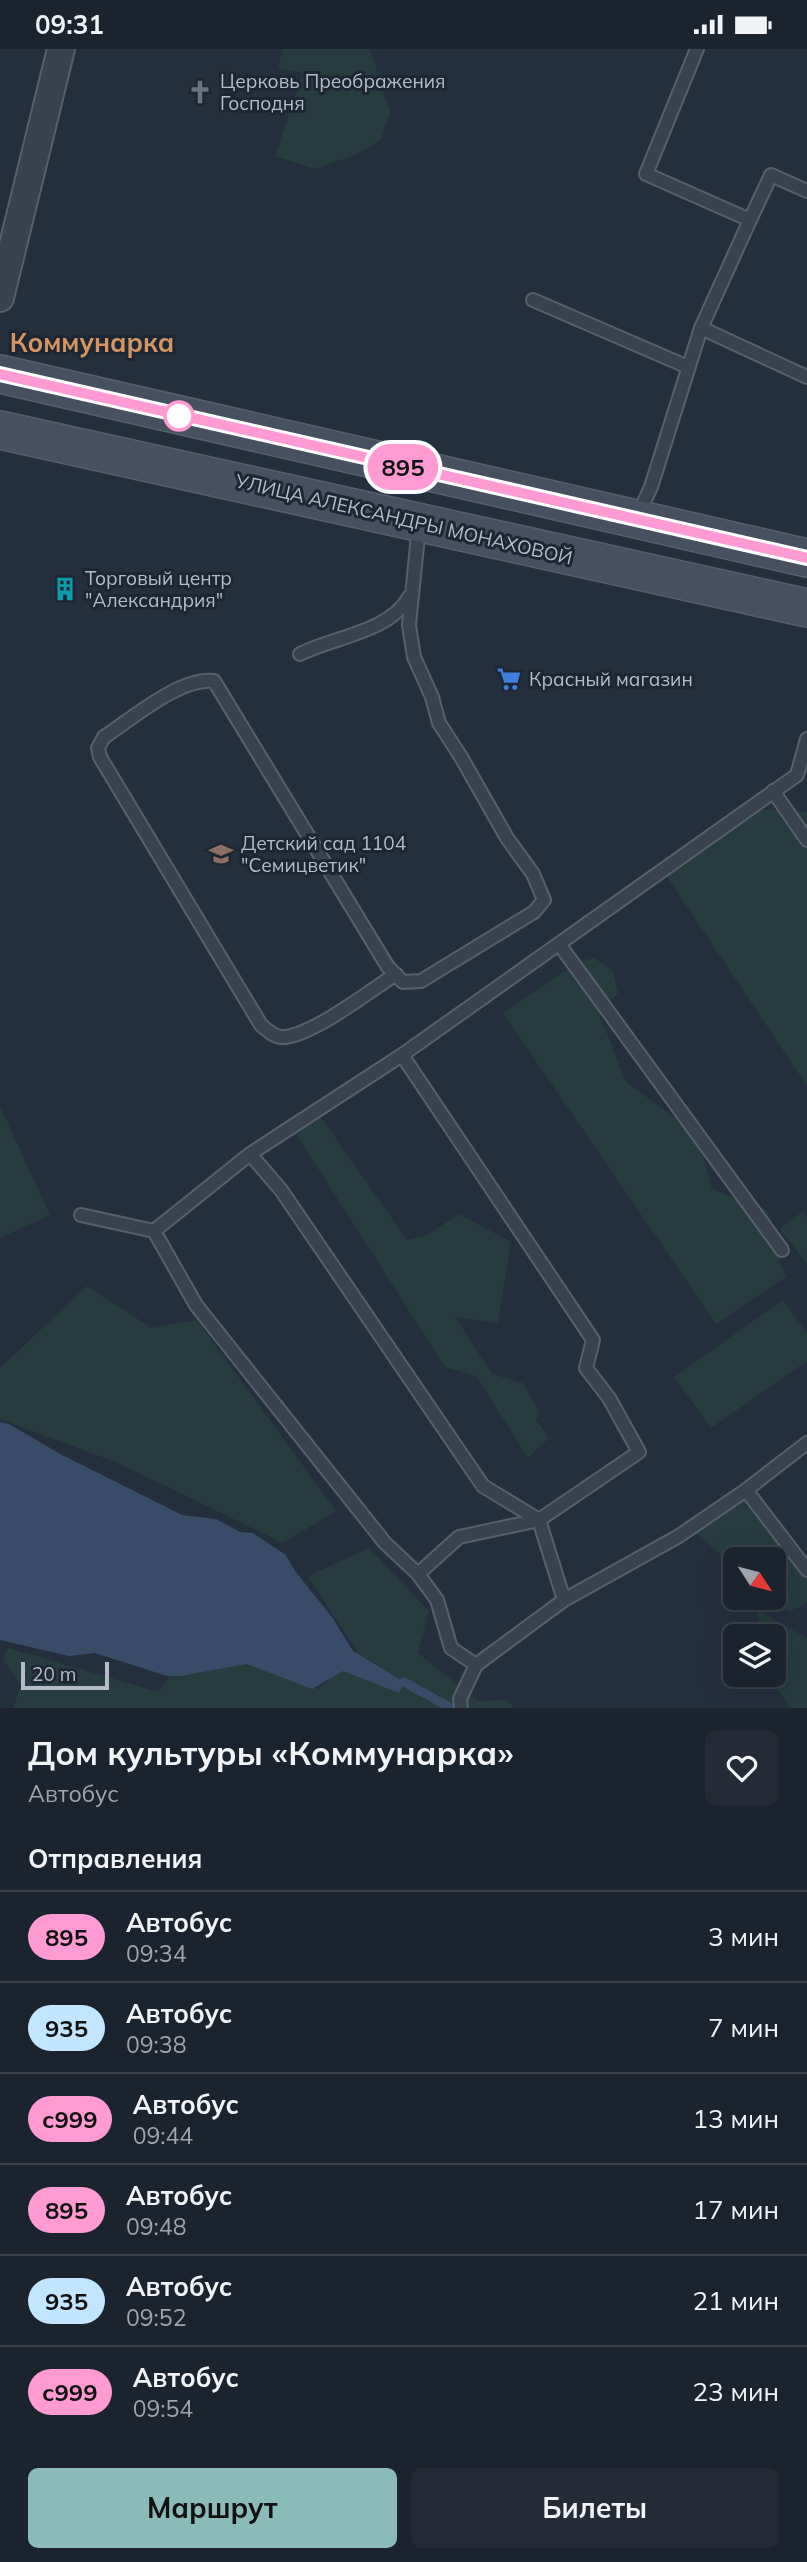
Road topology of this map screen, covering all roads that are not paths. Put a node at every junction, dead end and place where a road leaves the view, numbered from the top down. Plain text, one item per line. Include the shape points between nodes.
1 (61, 49) edge
2 (697, 49) edge
3 (807, 191) edge
4 (750, 220) junction
5 (0, 298) edge
6 (533, 300) dead end
7 (701, 328) junction
8 (688, 367) junction
9 (0, 374) edge
10 (807, 377) edge
11 (0, 430) edge
12 (635, 520) junction
13 (419, 522) junction
14 (807, 558) edge
15 (411, 593) junction
16 (807, 608) edge
17 (300, 653) dead end
18 (807, 739) edge
19 (773, 791) junction
20 (807, 840) edge
21 (559, 944) junction
22 (396, 974) junction
23 (402, 1055) junction
24 (250, 1154) junction
25 (81, 1215) dead end
26 (155, 1231) junction
27 (782, 1250) dead end
28 (807, 1443) edge
29 (746, 1490) junction
30 (539, 1520) junction
31 (807, 1570) edge
32 (418, 1574) junction
33 (564, 1600) junction
34 (476, 1665) junction
35 (461, 1708) edge

1 - 5 street
2 - 4 lane via 646,174
3 - 4 lane via 771,175
4 - 7 lane
6 - 8 lane
7 - 8 lane
7 - 10 lane
8 - 12 lane via 652,487
9 - 12 main road
11 - 13 main road, УЛИЦА АЛЕКСАНДРЫ МОНАХОВОЙ
12 - 14 main road
13 - 15 lane
13 - 16 main road, УЛИЦА АЛЕКСАНДРЫ МОНАХОВОЙ
15 - 17 lane via 404,606 388,618
15 - 22 lane via 414,657 439,723 533,874 544,900 534,912 421,981 403,982
18 - 19 lane via 797,775
19 - 20 lane
19 - 21 lane
21 - 23 lane
21 - 27 lane
22 - 22 lane via 214,681 182,685 104,737 98,748 100,757 261,1025 274,1036 309,1029
23 - 24 lane
23 - 30 lane via 593,1340 586,1367 639,1452
24 - 26 lane
24 - 30 lane via 281,1191 483,1486
25 - 26 lane
26 - 32 lane via 196,1305 385,1543
28 - 29 lane
29 - 31 lane
29 - 33 lane via 679,1536
30 - 32 lane via 460,1537
30 - 33 lane
32 - 34 lane via 437,1600 451,1648
33 - 34 lane
34 - 35 lane via 460,1699

